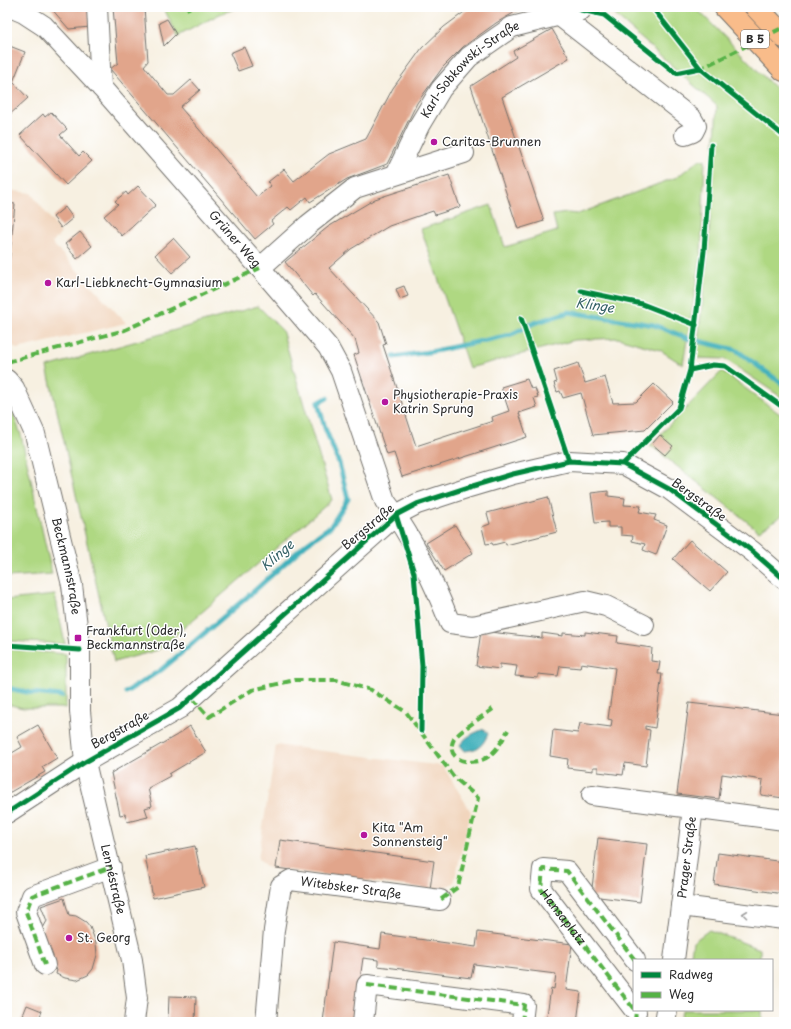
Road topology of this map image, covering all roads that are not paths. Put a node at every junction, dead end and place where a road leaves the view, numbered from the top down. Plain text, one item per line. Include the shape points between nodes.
1 (10, 7) edge
2 (97, 7) edge
3 (725, 7) edge
4 (756, 7) edge
5 (581, 10) dead end
6 (560, 16) junction
7 (784, 37) edge
8 (784, 70) edge
9 (101, 87) junction
10 (685, 135) dead end
11 (464, 153) dead end
12 (396, 174) junction
13 (260, 268) junction
14 (7, 380) edge
15 (396, 514) junction
16 (784, 579) edge
17 (644, 625) dead end
18 (85, 762) junction
19 (592, 795) dead end
20 (693, 808) junction
21 (7, 814) edge
22 (784, 820) edge
23 (111, 867) junction
24 (440, 900) dead end
25 (681, 906) junction
26 (784, 919) edge
27 (634, 959) edge
28 (674, 959) edge
29 (45, 965) dead end
30 (667, 1011) edge
31 (636, 1015) edge
32 (134, 1022) edge
33 (266, 1022) edge
34 (363, 1022) edge
35 (522, 1022) edge
36 (665, 1022) edge

1 - 9 street, Grüner Weg via 44,26
2 - 9 street
3 - 8 main road, B 5
4 - 7 main road, B 5
5 - 6 street, Karl-Sobkowski-Straße
6 - 10 street via 692,119 696,126 693,132
6 - 12 street, Karl-Sobkowski-Straße via 512,27 469,57 441,89 420,124
9 - 13 street, Grüner Weg
11 - 12 street
12 - 13 street via 355,188
13 - 15 street, Grüner Weg via 328,348 341,371 385,501
14 - 18 street, Beckmannstraße via 14,388 35,434 72,586 80,650 80,711
15 - 16 street, Bergstraße via 417,504 466,488 569,461 623,464 669,489 752,551
15 - 17 street, Grüner Weg via 423,562 450,623 473,626 585,601 606,606
15 - 18 street, Bergstraße via 180,708
18 - 21 street, Bergstraße
18 - 23 street, Lennéstraße
19 - 20 street
20 - 22 street
20 - 25 street, Prager Straße
23 - 29 street via 32,896 26,912
23 - 32 street, Lennéstraße via 132,960 137,998
24 - 33 street, Witebsker Straße via 291,880 281,886 274,930
26 -> 25 street, Prager Straße
25 - 28 street, Prager Straße
27 - 31 street, Hansaplatz via 567,871 543,868 541,889
30 - 36 street
34 - 35 street via 367,985 524,1005

